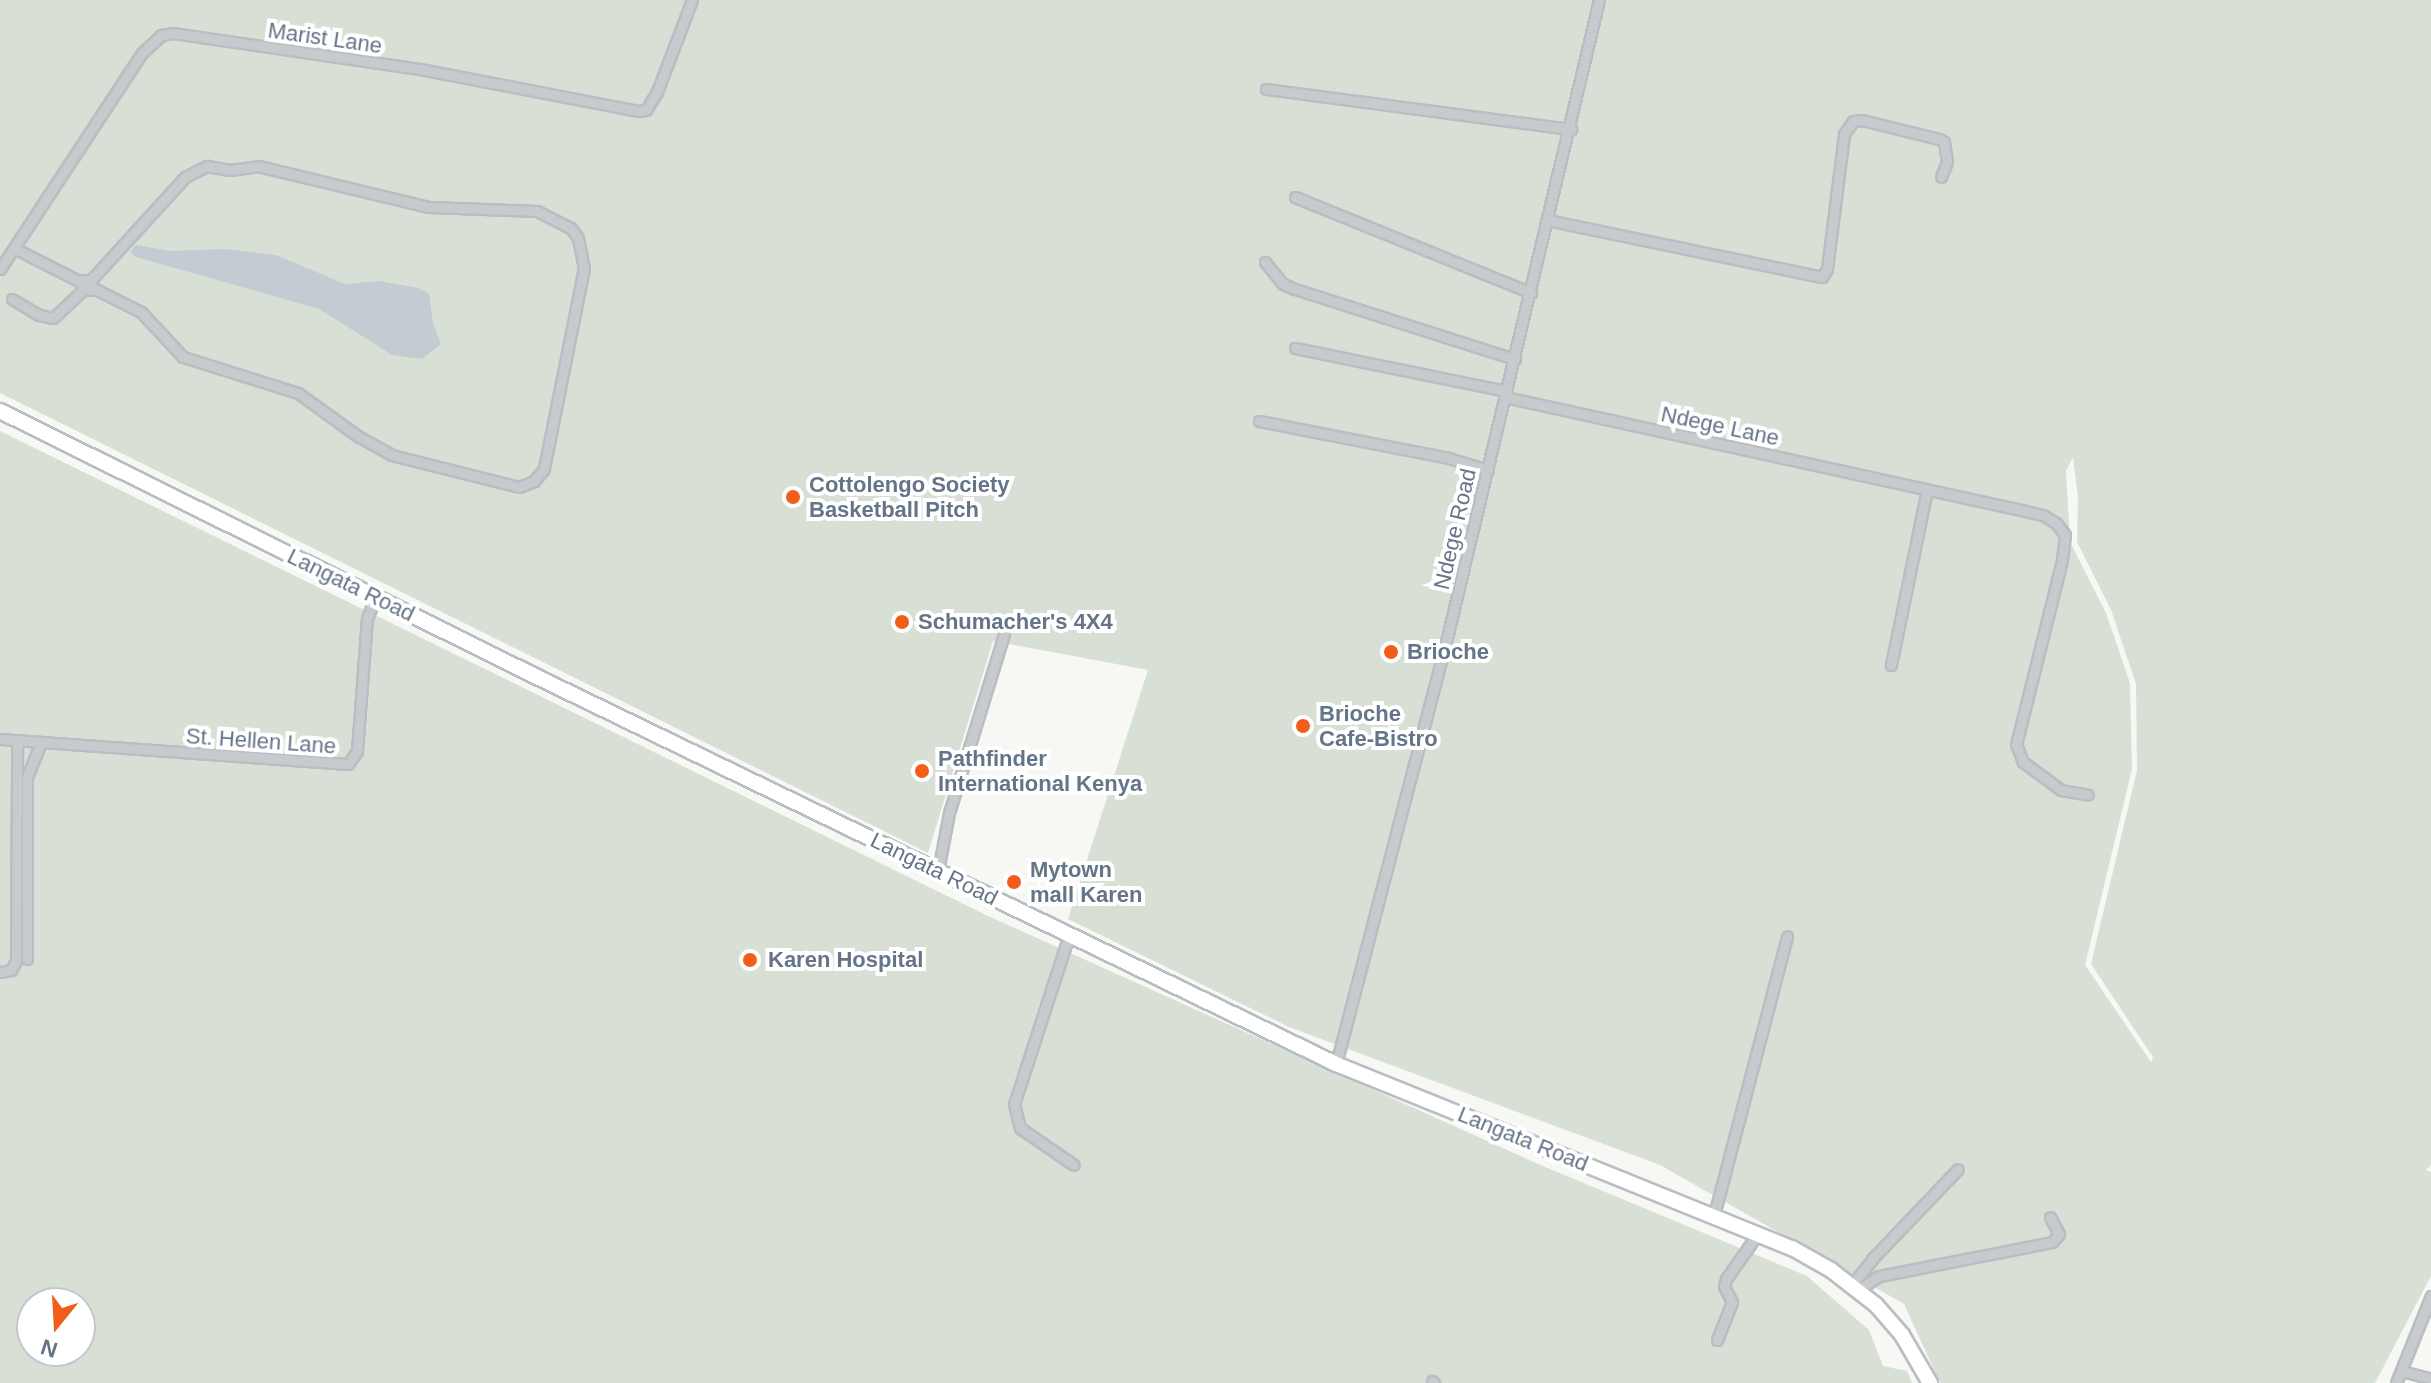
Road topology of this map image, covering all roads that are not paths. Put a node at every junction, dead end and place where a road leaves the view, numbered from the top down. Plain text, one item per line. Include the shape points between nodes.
1 (680, 0) edge
2 (1599, 0) edge
3 (692, 2) edge
4 (1266, 89) dead end
5 (1571, 129) junction
6 (1941, 177) dead end
7 (1295, 197) dead end
8 (1547, 220) junction
9 (16, 245) junction
10 (1265, 262) dead end
11 (0, 269) edge
12 (87, 285) junction
13 (1531, 293) junction
14 (12, 299) dead end
15 (1295, 348) dead end
16 (1515, 359) junction
17 (1506, 394) junction
18 (0, 411) edge
19 (1259, 421) dead end
20 (1488, 470) junction
21 (1927, 490) junction
22 (376, 597) junction
23 (1004, 634) dead end
24 (1891, 665) dead end
25 (0, 739) edge
26 (17, 740) junction
27 (41, 742) junction
28 (2088, 795) dead end
29 (938, 871) junction
30 (1069, 935) junction
31 (1787, 936) dead end
32 (27, 959) dead end
33 (0, 972) edge
34 (1336, 1064) junction
35 (1074, 1165) dead end
36 (1958, 1169) dead end
37 (1714, 1215) junction
38 (2050, 1217) dead end
39 (1759, 1232) junction
40 (1855, 1287) junction
41 (2431, 1296) edge
42 (1717, 1340) dead end
43 (2402, 1371) junction
44 (2431, 1379) edge
45 (1930, 1383) edge
46 (2396, 1383) edge

1 - 3 street
2 - 5 street, Ndege Road
3 - 9 street, Marist Lane via 657,92 646,110 639,111 420,69 161,35 142,53
4 - 5 street
5 - 8 street, Ndege Road
6 - 8 street via 1947,162 1944,142 1853,121 1844,134 1822,277
7 - 13 street
8 - 13 street, Ndege Road
9 - 11 street, Marist Lane
9 - 12 street
10 - 16 street via 1283,284 1295,289
12 - 12 street via 141,312 183,357 298,393 392,455 519,487 544,469 584,268 571,228 537,211 429,207 258,166 207,166 185,177
12 - 14 street via 53,318
13 - 16 street, Ndege Road
15 - 17 street, Ndege Lane
16 - 17 street, Ndege Road
17 - 20 street, Ndege Road
17 - 21 street, Ndege Lane
18 - 22 main road, Langata Road
19 - 20 street
20 - 34 street, Ndege Road
21 - 24 street
21 - 28 street, Ndege Lane via 2043,515 2062,529 2062,560 2016,744 2023,762 2061,790
22 - 27 street, St. Hellen Lane via 367,618 357,751 348,764
22 - 29 main road, Langata Road
23 - 29 street via 949,813
25 - 26 street, St. Hellen Lane
26 - 27 street, St. Hellen Lane
26 - 33 street via 16,961 11,970
27 - 32 street via 27,777
29 - 30 main road, Langata Road
30 - 34 main road, Langata Road
30 - 35 street via 1014,1104 1020,1128
31 - 37 street
34 - 37 main road, Langata Road
36 - 40 street via 1872,1259
37 - 39 main road, Langata Road
38 - 40 street via 2059,1234 2052,1242 1879,1276
39 - 40 main road, Langata Road
39 - 42 street via 1726,1279 1732,1302
40 - 45 main road, Langata Road via 1891,1321
41 - 43 street
43 - 44 street
43 - 46 street

